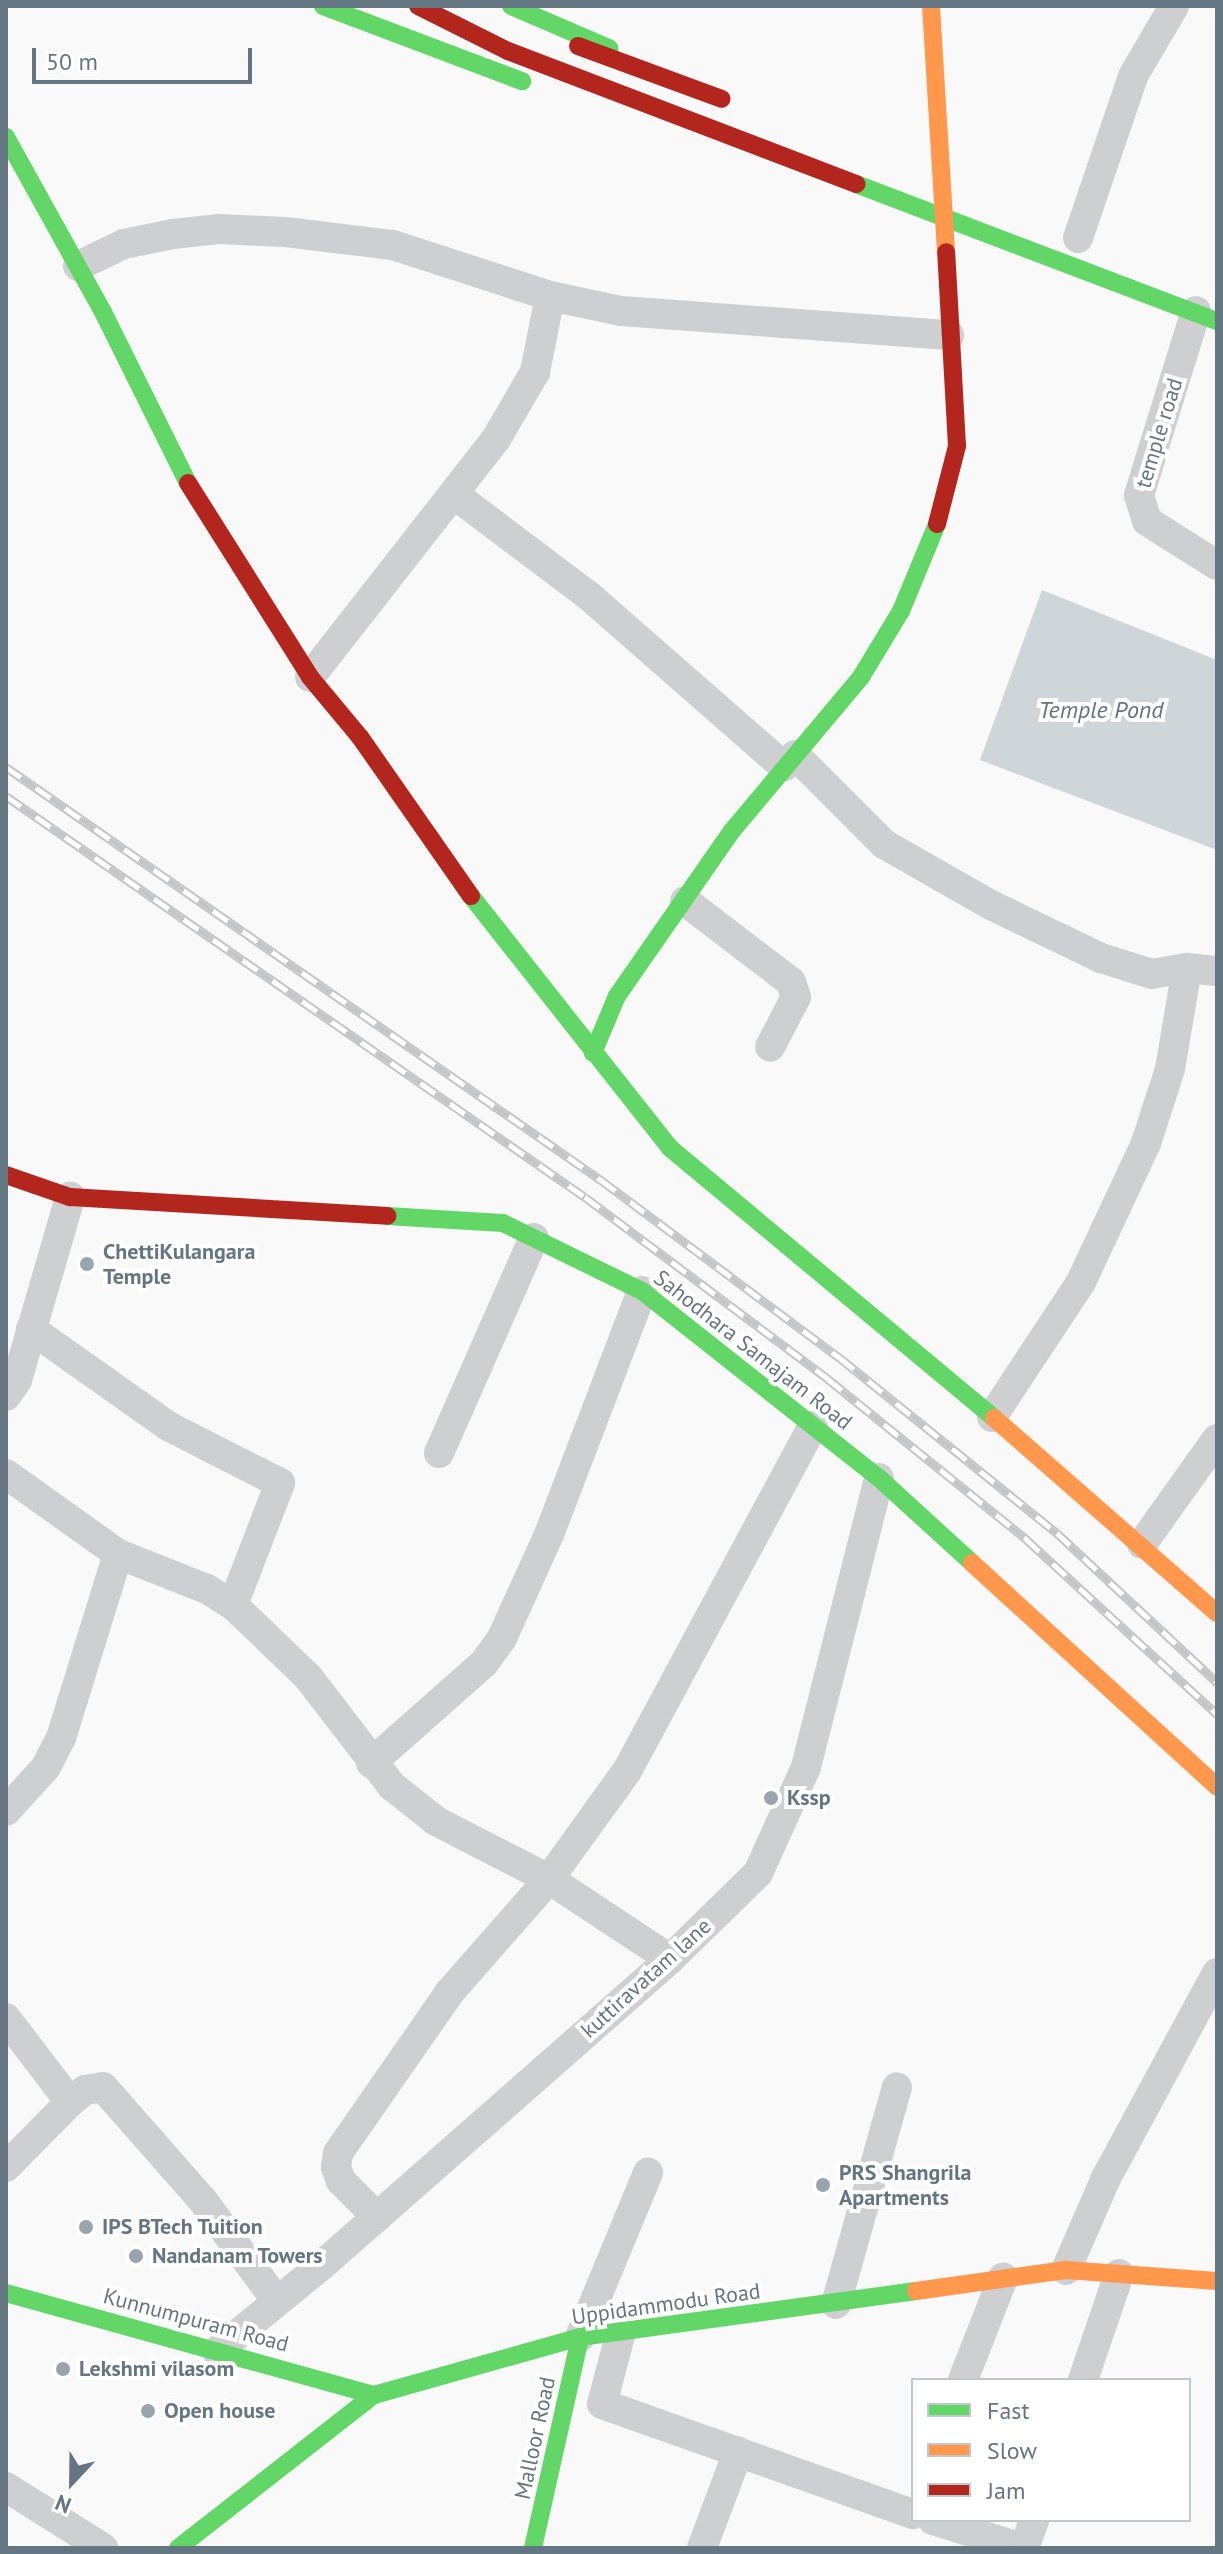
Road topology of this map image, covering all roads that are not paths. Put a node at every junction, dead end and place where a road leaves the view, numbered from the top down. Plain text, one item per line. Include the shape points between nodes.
1 (323, 6) edge
2 (418, 6) edge
3 (511, 6) edge
4 (931, 6) edge
5 (1174, 6) edge
6 (441, 15) junction
7 (659, 74) junction
8 (748, 109) dead end
9 (676, 112) junction
10 (6, 137) edge
11 (933, 182) junction
12 (968, 195) dead end
13 (940, 212) junction
14 (1078, 238) dead end
15 (78, 266) junction
16 (550, 296) junction
17 (1206, 316) edge
18 (949, 335) junction
19 (455, 495) junction
20 (1217, 565) edge
21 (310, 677) junction
22 (790, 761) junction
23 (685, 901) junction
24 (1187, 968) junction
25 (1217, 971) edge
26 (770, 1047) dead end
27 (593, 1053) junction
28 (6, 1175) edge
29 (70, 1197) junction
30 (534, 1238) junction
31 (642, 1291) junction
32 (31, 1329) junction
33 (6, 1396) edge
34 (992, 1417) junction
35 (813, 1426) junction
36 (1217, 1439) edge
37 (439, 1453) dead end
38 (6, 1474) edge
39 (879, 1478) junction
40 (1142, 1544) junction
41 (118, 1554) junction
42 (233, 1605) junction
43 (1217, 1613) edge
44 (371, 1763) junction
45 (1217, 1787) edge
46 (6, 1811) edge
47 (549, 1879) junction
48 (670, 1959) junction
49 (1217, 1973) edge
50 (10, 2032) edge
51 (897, 2087) dead end
52 (70, 2102) junction
53 (6, 2167) edge
54 (648, 2173) dead end
55 (377, 2217) junction
56 (1066, 2270) junction
57 (1119, 2274) junction
58 (1003, 2278) junction
59 (1217, 2281) edge
60 (6, 2293) edge
61 (276, 2300) junction
62 (836, 2304) junction
63 (621, 2332) junction
64 (580, 2337) junction
65 (217, 2351) junction
66 (964, 2378) edge
67 (1084, 2378) edge
68 (374, 2395) junction
69 (738, 2452) junction
70 (6, 2487) edge
71 (911, 2511) edge
72 (944, 2522) edge
73 (1033, 2522) edge
74 (103, 2548) edge
75 (178, 2548) edge
76 (533, 2548) edge
77 (702, 2548) edge
78 (1023, 2548) edge

1 - 9 street via 504,77
2 - 6 street
3 - 7 street via 571,27
4 - 11 street
5 - 14 street via 1133,76
6 - 7 street via 506,20
6 - 9 street via 508,51
7 - 8 street
9 - 13 street
10 - 15 street
11 - 12 street
11 - 13 street
13 - 17 street
13 - 18 street
15 - 16 street via 124,244 173,234 218,229 285,232 393,245
15 - 21 street via 202,511
16 - 18 street via 621,311
16 - 19 street via 535,372
17 - 20 street, temple road via 1139,495 1147,521
18 - 22 street via 957,446 936,529 901,611 861,677
19 - 21 street
19 - 22 street via 589,596
21 - 27 street
22 - 23 street
22 - 24 street via 884,844 991,905 1101,958 1152,974
23 - 26 street via 791,982 796,997
23 - 27 street via 617,996
24 - 25 street
24 - 34 street via 1170,1069 1146,1143 1081,1282
27 - 34 street via 670,1148
28 - 29 street, Sahodhara Samajam Road
29 - 30 street, Sahodhara Samajam Road via 503,1223
29 - 32 street
30 - 31 street, Sahodhara Samajam Road
30 - 37 street
31 - 35 street, Sahodhara Samajam Road
31 - 44 street via 550,1532 502,1638 484,1663
32 - 33 street via 17,1380
32 - 42 street via 168,1426 280,1483
34 - 40 street
35 - 39 street, Sahodhara Samajam Road
35 - 47 street via 627,1771
36 - 40 street
38 - 41 street
39 - 45 street, Sahodhara Samajam Road
39 - 48 street, kuttiravatam lane via 806,1767 784,1822 739,1896
40 - 43 street
41 - 42 street via 207,1589
41 - 46 street via 61,1738 46,1767
42 - 44 street via 308,1677
44 - 47 street via 436,1821
47 - 48 street
47 - 55 street via 449,1993 338,2153 341,2181
48 - 55 street, kuttiravatam lane
49 - 56 street via 1106,2178
50 - 52 street
51 - 62 street
52 - 53 street
52 - 61 street via 92,2087 108,2091 204,2202
54 - 64 street
55 - 61 street, kuttiravatam lane
56 - 57 street, Uppidammodu Road
56 - 58 street, Uppidammodu Road
57 - 59 street, Uppidammodu Road
57 - 67 street
58 - 62 street, Uppidammodu Road
58 - 66 street
60 - 65 street, Kunnumpuram Road
61 - 65 street, kuttiravatam lane
62 - 63 street, Uppidammodu Road
63 - 64 street, Uppidammodu Road
63 - 69 street via 602,2404
64 - 68 street, Uppidammodu Road
64 - 76 street, Malloor Road
65 - 68 street, Kunnumpuram Road
68 - 75 street, Uppidammodu Road
69 - 71 street
69 - 77 street
70 - 74 street
72 - 78 street
73 - 78 street

